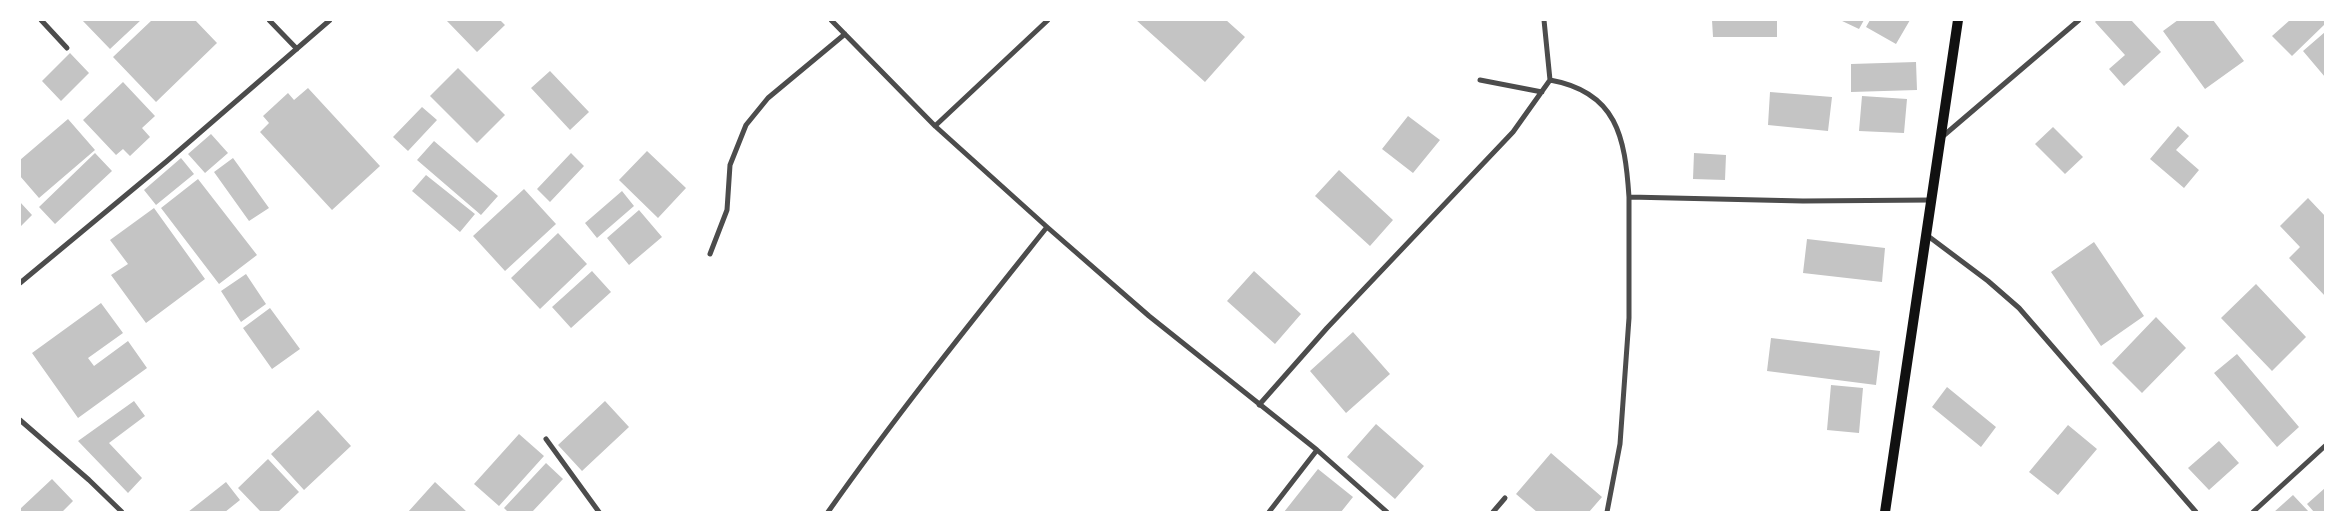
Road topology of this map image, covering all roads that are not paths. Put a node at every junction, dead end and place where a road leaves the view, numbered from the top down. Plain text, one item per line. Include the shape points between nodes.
1 (41, 20) edge
2 (269, 20) edge
3 (330, 20) edge
4 (831, 20) edge
5 (1048, 20) edge
6 (1544, 20) edge
7 (1958, 20) edge
8 (2079, 20) edge
9 (845, 34) junction
10 (68, 48) dead end
11 (297, 49) junction
12 (1480, 80) dead end
13 (1550, 80) junction
14 (1542, 92) junction
15 (936, 126) junction
16 (1940, 138) junction
17 (1629, 197) junction
18 (1932, 200) junction
19 (1047, 227) junction
20 (1928, 236) junction
21 (710, 254) dead end
22 (20, 283) edge
23 (1259, 405) junction
24 (20, 420) edge
25 (546, 439) dead end
26 (2325, 446) edge
27 (1317, 450) junction
28 (1505, 498) dead end
29 (122, 512) edge
30 (599, 512) edge
31 (828, 512) edge
32 (1269, 512) edge
33 (1387, 512) edge
34 (1493, 512) edge
35 (1607, 512) edge
36 (1885, 512) edge
37 (2196, 512) edge
38 (2254, 512) edge

1 - 10 street
2 - 11 street
3 - 11 street
4 - 9 street
5 - 15 street
6 - 13 street
7 - 16 main road
8 - 16 street
9 - 15 street
9 - 21 street via 768,98 746,125 730,165 727,210
11 - 22 street
12 - 14 street
13 - 14 street
13 - 17 street via 1586,91 1599,101 1614,121 1624,143
14 - 23 street via 1513,132 1327,328
15 - 19 street
16 - 18 main road
17 - 18 street
17 - 35 street via 1628,318 1620,444
18 - 20 main road
19 - 23 street
19 - 31 street via 918,389
20 - 36 main road
20 - 37 street via 2018,308
23 - 27 street
24 - 29 street
25 - 30 street
26 - 38 street
27 - 32 street
27 - 33 street
28 - 34 street

